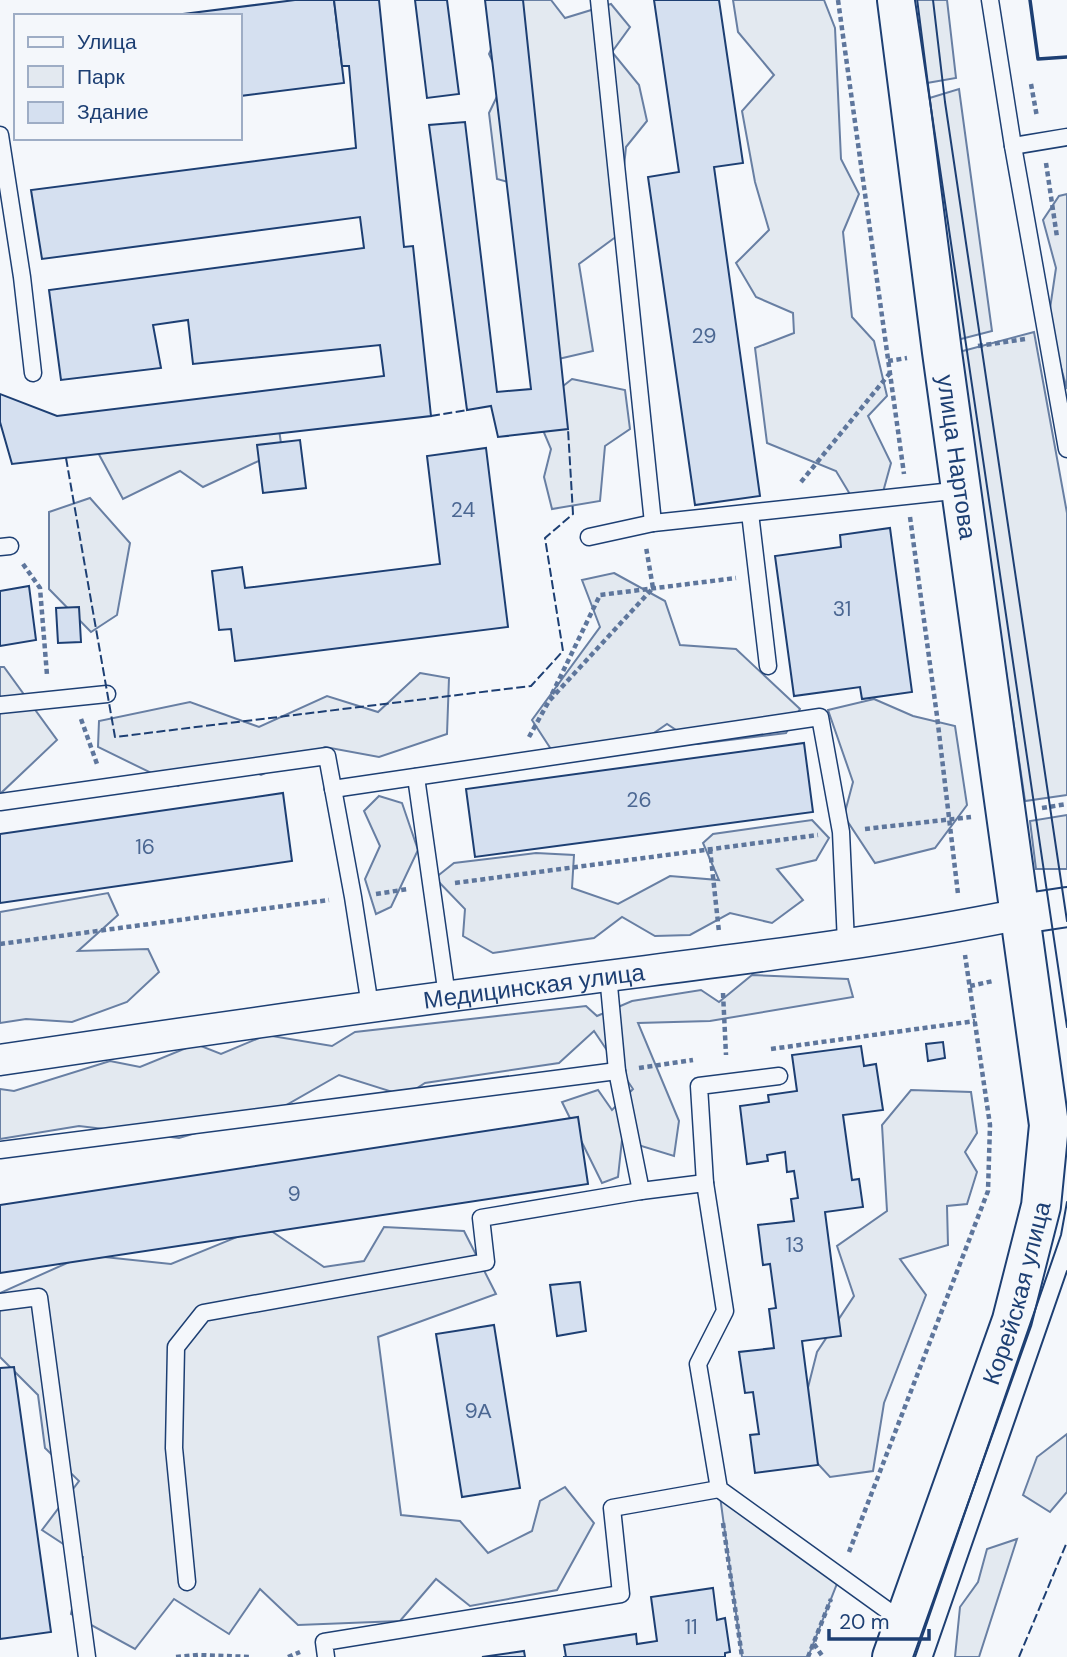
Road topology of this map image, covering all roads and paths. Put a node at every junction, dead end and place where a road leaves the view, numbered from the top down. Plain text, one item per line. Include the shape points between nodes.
1 (599, 0) edge
2 (838, 0) edge
3 (897, 0) edge
4 (990, 0) edge
5 (1030, 78) dead end
6 (0, 135) edge
7 (1067, 137) edge
8 (1042, 141) junction
9 (1013, 146) junction
10 (1059, 245) dead end
11 (33, 373) dead end
12 (890, 373) junction
13 (1067, 449) edge
14 (962, 490) junction
15 (906, 495) junction
16 (778, 510) junction
17 (750, 513) junction
18 (648, 524) junction
19 (589, 537) dead end
20 (5, 547) edge
21 (757, 575) junction
22 (653, 588) junction
23 (768, 666) dead end
24 (107, 694) dead end
25 (60, 699) junction
26 (549, 701) junction
27 (0, 705) edge
28 (88, 743) dead end
29 (515, 762) junction
30 (416, 777) junction
31 (333, 789) junction
32 (0, 802) edge
33 (1005, 814) junction
34 (949, 819) junction
35 (841, 832) junction
36 (431, 886) junction
37 (353, 897) junction
38 (1067, 907) edge
39 (1021, 914) junction
40 (961, 926) junction
41 (846, 943) junction
42 (0, 944) edge
43 (608, 975) junction
44 (447, 996) junction
45 (370, 1006) junction
46 (975, 1021) junction
47 (767, 1050) dead end
48 (740, 1054) dead end
49 (726, 1055) dead end
50 (0, 1059) edge
51 (699, 1059) dead end
52 (617, 1071) junction
53 (779, 1076) dead end
54 (0, 1150) edge
55 (705, 1183) junction
56 (641, 1191) junction
57 (0, 1302) edge
58 (719, 1489) junction
59 (840, 1576) junction
60 (187, 1582) dead end
61 (898, 1640) edge
62 (814, 1643) junction
63 (87, 1657) edge
64 (176, 1657) edge
65 (251, 1657) edge
66 (326, 1657) edge
67 (742, 1657) edge
68 (808, 1657) edge
69 (823, 1657) edge

1 - 18 lane
2 - 12 path
3 - 14 street, улица Нартова
4 - 9 lane
5 - 8 path
6 - 11 lane
7 - 8 lane
8 - 9 lane
8 - 10 path
9 - 13 lane
12 - 15 path
12 - 16 path
14 - 15 lane
14 - 33 street, улица Нартова
15 - 16 lane
15 - 34 path
16 - 17 lane
17 - 18 lane
17 - 21 lane
18 - 19 lane
18 - 22 path
20 - 25 path via 40,588 48,692
21 - 22 path
21 - 23 lane
22 - 26 path
22 - 26 path via 600,595
24 - 25 lane
25 - 27 lane
25 - 28 path via 78,709
26 - 29 path
29 - 30 lane
29 - 35 lane via 820,717
30 - 31 lane
30 - 36 lane
31 - 32 lane via 327,755
31 - 37 lane
33 - 34 path
33 - 39 street, улица Нартова
34 - 35 path
34 - 40 path
35 - 36 path
35 - 41 lane
36 - 37 path
36 - 44 lane
37 - 42 path
37 - 45 lane
38 - 39 street, Медицинская улица
39 - 40 street, Медицинская улица
39 - 61 street, Корейская улица via 1049,1125 1041,1206 1012,1320
40 - 41 street, Медицинская улица
40 - 46 path
41 - 43 street, Медицинская улица
43 - 44 street, Медицинская улица
43 - 52 lane
44 - 45 street, Медицинская улица
45 - 50 street, Медицинская улица
46 - 47 path
46 - 59 path via 990,1125 988,1191
48 - 49 path
51 - 52 path
52 - 54 lane
52 - 56 lane
53 - 55 lane via 699,1086
55 - 56 lane
55 - 58 lane via 725,1311 698,1364
56 - 60 lane via 481,1219 486,1262 204,1312 176,1347 174,1448
57 - 63 lane via 39,1297
58 - 59 lane
58 - 66 lane via 612,1508 621,1594 324,1642
58 - 67 path
59 - 61 lane
59 - 62 path
62 - 68 path
62 - 69 path
64 - 65 path

